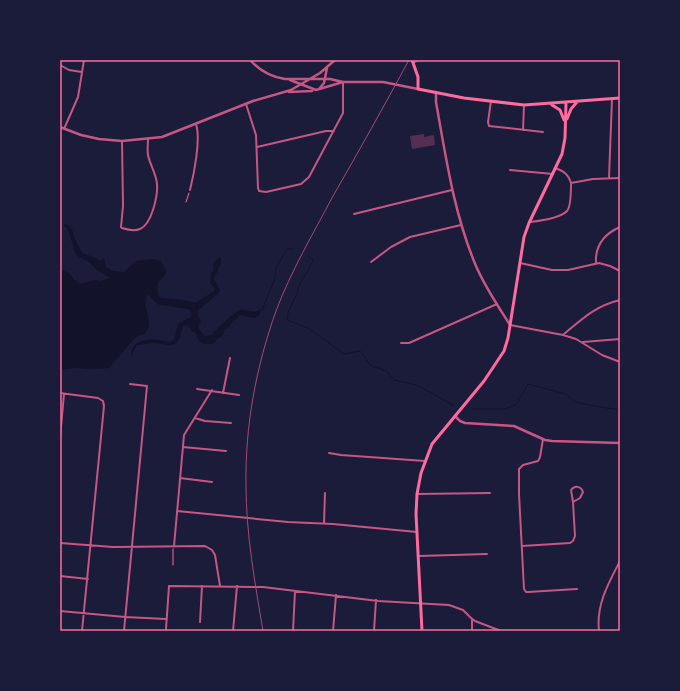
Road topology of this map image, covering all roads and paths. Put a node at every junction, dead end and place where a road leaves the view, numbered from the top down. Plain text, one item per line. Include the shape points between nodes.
1 (84, 60) edge
2 (250, 60) edge
3 (335, 60) edge
4 (418, 60) edge
5 (413, 62) edge
6 (60, 65) edge
7 (327, 68) junction
8 (82, 72) junction
9 (284, 79) junction
10 (310, 79) junction
11 (325, 79) junction
12 (344, 82) junction
13 (302, 84) junction
14 (418, 89) junction
15 (316, 90) junction
16 (285, 93) junction
17 (436, 93) junction
18 (620, 98) edge
19 (612, 99) junction
20 (490, 101) junction
21 (577, 102) junction
22 (567, 103) junction
23 (246, 104) junction
24 (552, 104) junction
25 (524, 105) junction
26 (565, 122) junction
27 (196, 123) junction
28 (60, 127) edge
29 (64, 129) junction
30 (523, 130) junction
31 (334, 131) junction
32 (543, 132) dead end
33 (148, 139) junction
34 (122, 141) junction
35 (257, 147) junction
36 (556, 168) junction
37 (510, 170) dead end
38 (553, 174) junction
39 (609, 178) junction
40 (620, 178) edge
41 (571, 183) junction
42 (190, 190) joint
43 (452, 190) junction
44 (186, 202) dead end
45 (354, 214) dead end
46 (529, 223) junction
47 (461, 225) junction
48 (620, 227) edge
49 (371, 262) dead end
50 (520, 263) junction
51 (596, 263) junction
52 (620, 271) edge
53 (620, 300) edge
54 (497, 304) junction
55 (510, 325) junction
56 (563, 335) junction
57 (620, 339) edge
58 (583, 342) junction
59 (401, 343) dead end
60 (230, 358) dead end
61 (620, 362) edge
62 (130, 384) dead end
63 (197, 388) dead end
64 (212, 390) junction
65 (60, 393) edge
66 (223, 393) junction
67 (64, 394) junction
68 (239, 395) dead end
69 (455, 416) junction
70 (194, 418) junction
71 (231, 423) dead end
72 (60, 438) edge
73 (543, 438) junction
74 (620, 442) edge
75 (183, 447) junction
76 (226, 451) dead end
77 (329, 453) dead end
78 (425, 461) junction
79 (180, 478) junction
80 (212, 482) dead end
81 (325, 493) dead end
82 (490, 493) dead end
83 (417, 494) junction
84 (573, 502) junction
85 (177, 511) junction
86 (324, 523) junction
87 (417, 532) junction
88 (60, 543) edge
89 (90, 546) junction
90 (174, 546) junction
91 (522, 546) junction
92 (132, 547) junction
93 (487, 554) dead end
94 (418, 556) junction
95 (620, 561) edge
96 (173, 565) dead end
97 (60, 576) edge
98 (88, 579) junction
99 (202, 586) junction
100 (236, 586) junction
101 (220, 587) junction
102 (577, 589) dead end
103 (295, 591) junction
104 (336, 595) junction
105 (376, 600) junction
106 (421, 604) junction
107 (60, 612) edge
108 (84, 614) junction
109 (125, 617) junction
110 (166, 619) junction
111 (472, 619) junction
112 (200, 622) dead end
113 (166, 629) dead end
114 (82, 631) edge
115 (124, 631) edge
116 (232, 631) edge
117 (293, 631) edge
118 (333, 631) edge
119 (374, 631) edge
120 (422, 631) edge
121 (472, 631) edge
122 (501, 631) edge
123 (599, 631) edge

1 - 8 street
2 - 9 street via 266,74
3 - 7 street
4 - 5 street
5 - 14 main road via 419,82
6 - 8 street via 69,70
7 - 10 street
7 - 11 street
8 - 29 street via 76,104
9 - 10 street
9 - 13 street
10 - 11 street
10 - 13 street
11 - 12 street
11 - 15 street via 323,85
12 - 14 street via 387,83
12 - 15 street
12 - 31 street via 343,113
13 - 15 street
13 - 16 street
14 - 17 main road
15 - 16 street
16 - 23 street
17 - 20 main road
17 - 43 street
18 - 19 main road
19 - 21 main road
19 - 39 street
20 - 25 main road
20 - 30 street via 490,126
21 - 22 main road
21 - 26 main road
22 - 24 main road
22 - 26 main road
23 - 27 street
23 - 35 street via 256,135
24 - 25 main road
24 - 26 main road via 560,110
25 - 30 street
26 - 36 main road via 562,154
27 - 33 street via 162,137
27 - 42 street via 196,153
28 - 29 street
29 - 34 street via 99,139
30 - 32 street
31 - 35 street
31 - 35 street via 307,180 301,184 266,192 259,191 258,188
33 - 34 street
33 - 34 street via 147,153 158,184 148,222 142,228 131,230 121,227
36 - 38 main road
36 - 41 street via 567,174
37 - 38 street
38 - 46 main road
39 - 40 street
39 - 41 street
41 - 46 street via 569,207 566,211
42 - 44 path
43 - 45 street
43 - 47 street
46 - 50 main road via 524,236
47 - 49 street via 410,237
47 - 54 street via 476,266
48 - 51 street via 602,240 597,251
50 - 51 street via 552,270 568,270
50 - 55 main road
51 - 52 street via 606,264
53 - 56 street via 590,312
54 - 55 street
54 - 59 street via 409,343
55 - 56 street
55 - 69 main road via 504,351
56 - 58 street
57 - 58 street
58 - 61 street
60 - 66 street
62 - 92 street via 147,386
63 - 64 street
64 - 66 street
64 - 70 street
65 - 67 street
66 - 68 street
67 - 72 street
67 - 89 street via 98,398 103,401
69 - 73 street via 465,423 514,426
69 - 78 main road via 432,444
70 - 71 street
70 - 75 street via 185,434
73 - 74 street via 556,441
73 - 91 street via 538,461 522,465 519,469
75 - 76 street
75 - 79 street
77 - 78 street
78 - 83 main road
79 - 80 street
79 - 85 street
81 - 86 street
82 - 83 street
83 - 87 main road
84 - 84 street via 583,494 578,486 571,490
84 - 91 street via 573,541
85 - 86 street
85 - 90 street
86 - 87 street
87 - 94 main road
88 - 89 street
89 - 92 street
89 - 98 street
90 - 92 street
90 - 96 path
90 - 101 street via 203,546 212,550 216,557
91 - 102 street via 525,591
92 - 109 street
93 - 94 street
94 - 106 main road
95 - 123 street via 608,583 600,607
97 - 98 street
98 - 108 street
99 - 101 street
99 - 110 street via 168,586
99 - 112 street
100 - 101 street
100 - 103 street
100 - 116 street
103 - 104 street
103 - 117 street
104 - 105 street
104 - 118 street
105 - 106 street
105 - 119 street
106 - 111 street via 456,606
106 - 120 main road
107 - 108 street
108 - 109 street
108 - 114 street
109 - 110 street
109 - 115 street
110 - 113 street
111 - 121 street
111 - 122 street

